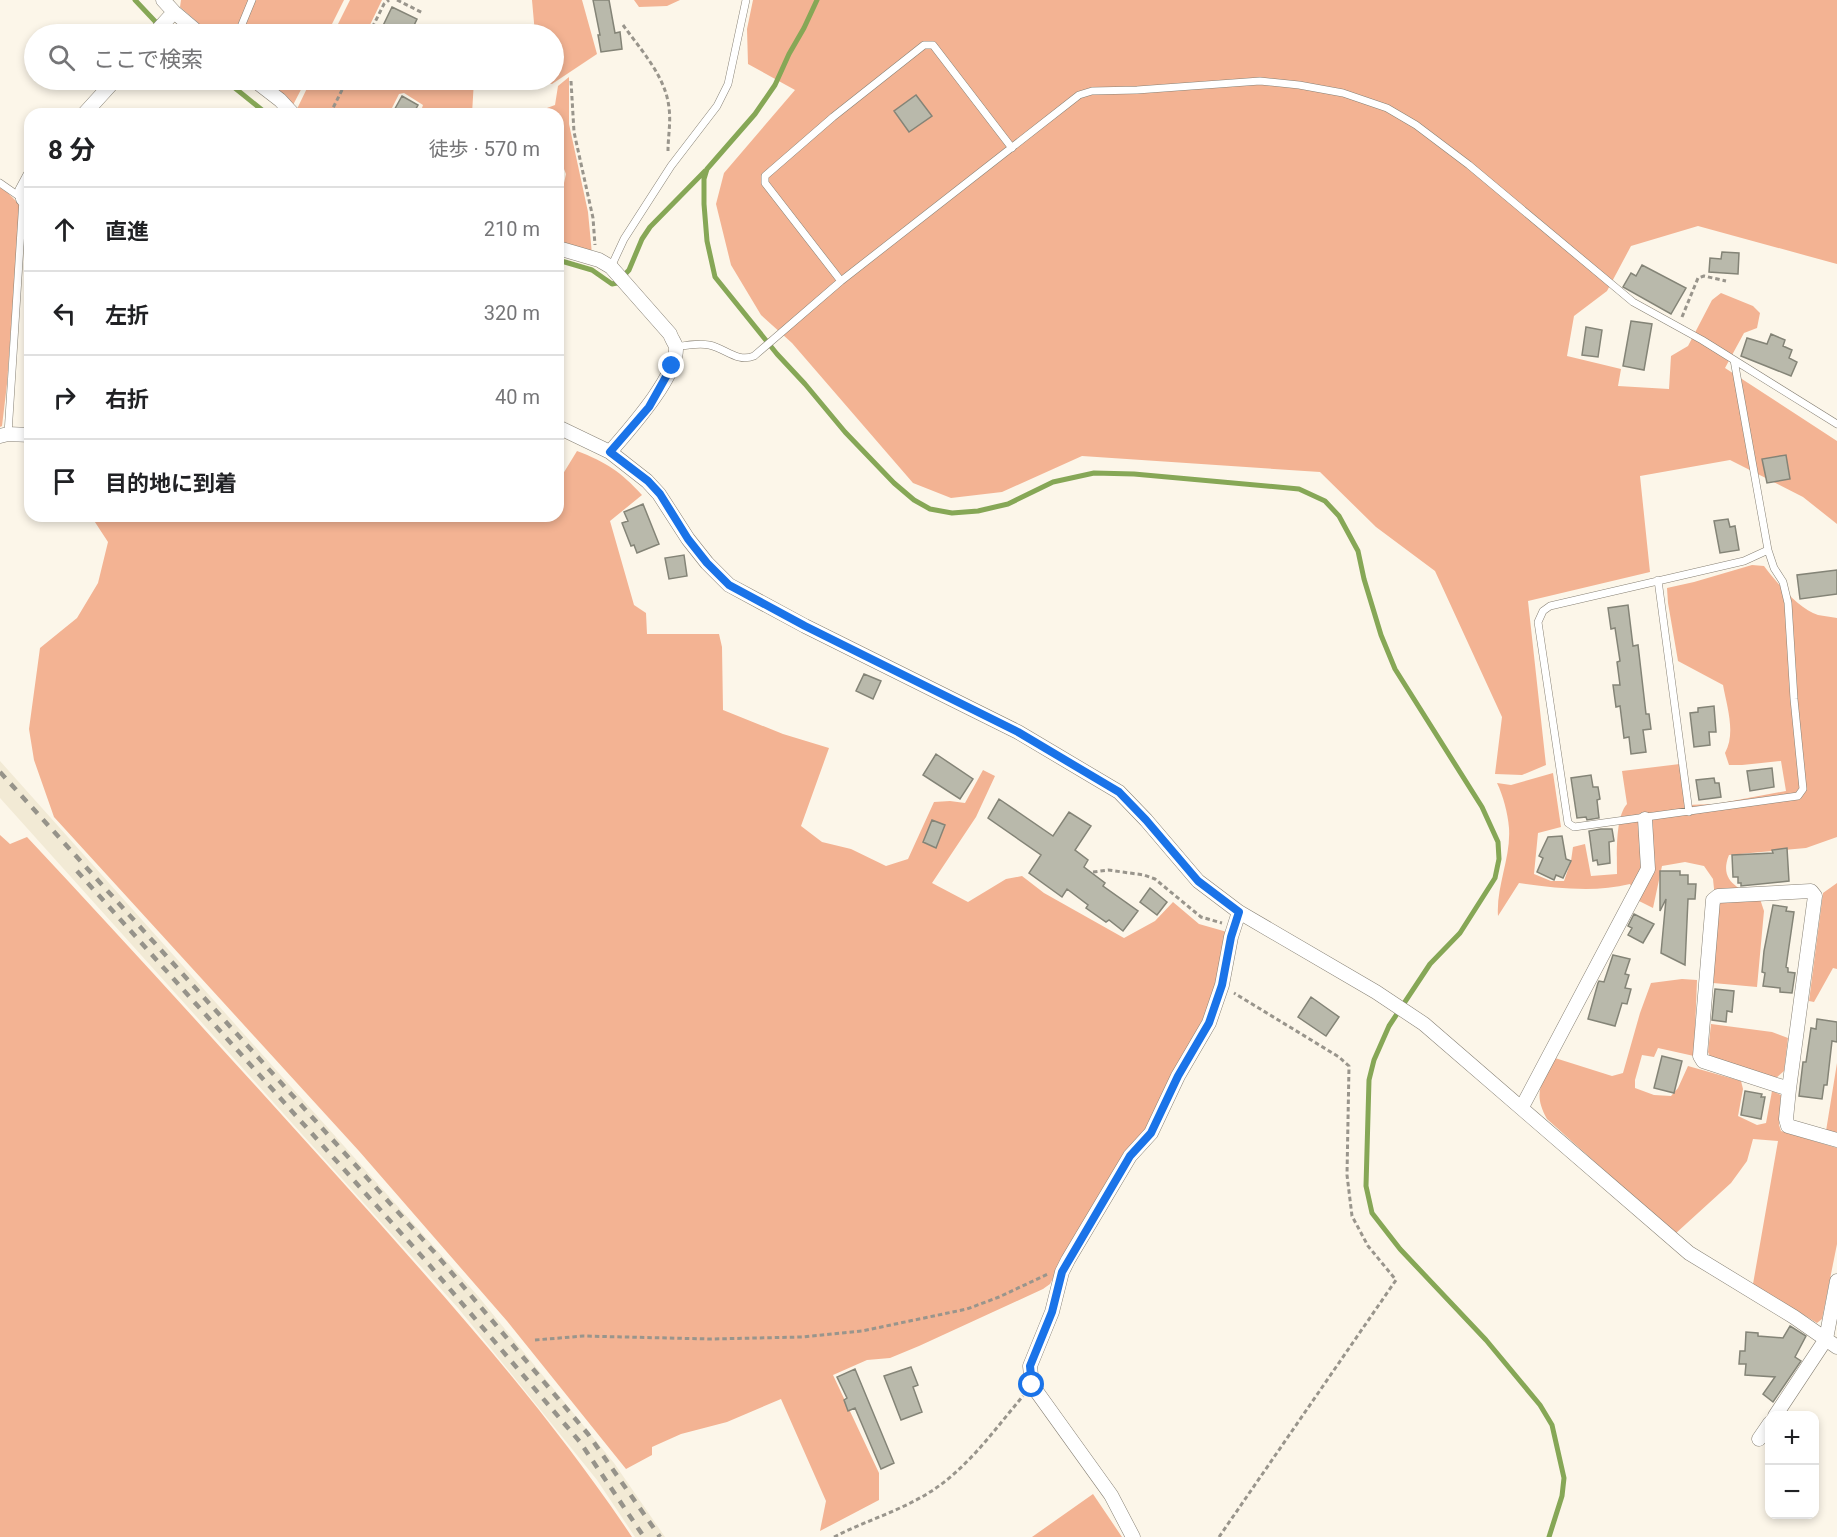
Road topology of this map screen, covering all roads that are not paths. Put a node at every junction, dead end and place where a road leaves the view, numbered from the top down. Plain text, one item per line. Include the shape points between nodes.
1 (163, 0) edge
2 (252, 0) edge
3 (746, 0) edge
4 (174, 12) junction
5 (163, 24) edge
6 (188, 24) edge
7 (242, 24) edge
8 (106, 90) edge
9 (267, 90) edge
10 (89, 108) edge
11 (287, 108) edge
12 (1012, 148) junction
13 (0, 183) edge
14 (24, 201) edge
15 (24, 223) edge
16 (564, 250) edge
17 (611, 267) junction
18 (841, 281) junction
19 (676, 347) junction
20 (1734, 360) junction
21 (1837, 424) edge
22 (564, 430) edge
23 (4, 435) edge
24 (24, 435) edge
25 (610, 452) junction
26 (1768, 550) junction
27 (1658, 580) junction
28 (1689, 812) junction
29 (1645, 819) junction
30 (1237, 919) junction
31 (1789, 1089) junction
32 (1522, 1107) junction
33 (1837, 1140) edge
34 (1837, 1281) edge
35 (1832, 1343) edge
36 (1779, 1411) edge
37 (1765, 1431) edge
38 (1759, 1439) dead end
39 (1133, 1537) edge

1 - 4 street
2 - 7 lane
3 - 17 lane via 728,84 717,106 670,168 624,239
4 - 5 street
4 - 6 street
8 - 10 street
9 - 11 street
12 - 18 lane
12 - 18 lane via 933,45 924,45 915,52 765,176 765,183
12 - 20 lane via 1079,95 1092,91 1260,81 1343,93 1387,108 1416,125 1633,302
13 - 14 lane
15 - 23 lane
16 - 17 street
17 - 19 street via 670,334
18 - 19 lane via 746,359 707,345
19 - 25 street via 672,366 649,407
20 - 21 lane
20 - 26 lane
22 - 25 street
23 - 24 street
25 - 30 street via 660,494 688,539 729,585 1018,732 1119,792
26 - 27 lane via 1744,561
26 - 28 lane via 1788,603 1803,789 1798,796
27 - 28 lane
27 - 29 lane via 1551,606 1543,611 1538,622 1568,823 1574,827
28 - 29 lane
29 - 32 street via 1648,869
30 - 32 street via 1285,938 1388,1000
30 - 39 street via 1209,1023 1151,1133 1130,1156 1062,1272 1052,1312 1030,1366 1032,1385 1111,1495
31 - 31 street via 1815,896 1811,891 1718,896 1713,900 1700,1056 1703,1061
31 - 33 street via 1788,1126
32 - 35 street via 1689,1254
34 - 35 street
35 - 36 street
37 - 38 street

